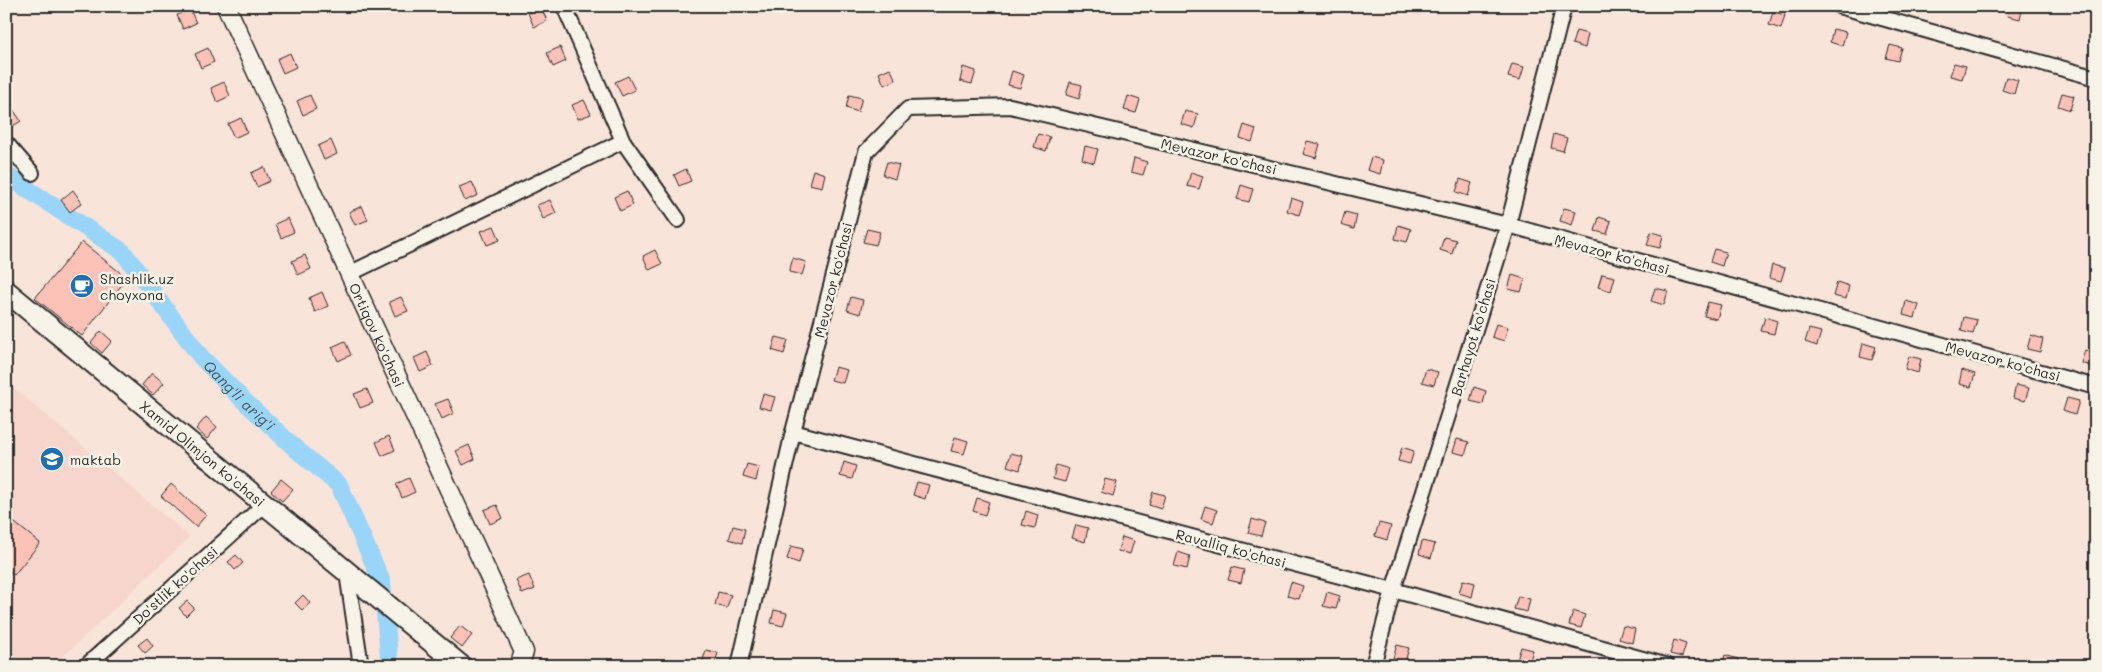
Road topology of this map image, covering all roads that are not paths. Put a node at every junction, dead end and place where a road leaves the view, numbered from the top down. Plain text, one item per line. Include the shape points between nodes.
1 (226, 6) edge
2 (564, 6) edge
3 (1564, 6) edge
4 (1839, 6) edge
5 (2096, 78) edge
6 (623, 141) junction
7 (6, 143) edge
8 (32, 173) dead end
9 (678, 220) dead end
10 (1508, 225) junction
11 (350, 274) junction
12 (6, 292) edge
13 (2096, 387) edge
14 (793, 432) junction
15 (265, 504) junction
16 (347, 573) junction
17 (1393, 590) junction
18 (86, 666) edge
19 (361, 666) edge
20 (461, 666) edge
21 (519, 666) edge
22 (740, 666) edge
23 (1373, 666) edge
24 (1668, 666) edge

1 - 11 street, Ortiqov ko'chasi
2 - 6 street
3 - 10 street, Barhayot ko'chasi
4 - 5 street
6 - 9 street
6 - 11 street
7 - 8 street
10 - 13 street, Mevazor ko'chasi
10 - 14 street, Mevazor ko'chasi via 1010,106 908,109 866,152
10 - 17 street, Barhayot ko'chasi
11 - 21 street, Ortiqov ko'chasi via 524,652
12 - 15 main road, Xamid Olimjon ko'chasi
14 - 17 street, Ravalliq ko'chasi
14 - 22 street, Mevazor ko'chasi
15 - 16 main road, Xamid Olimjon ko'chasi
15 - 18 street, Do'stlik ko'chasi
16 - 19 street
16 - 20 main road, Xamid Olimjon ko'chasi
17 - 23 street, Barhayot ko'chasi
17 - 24 street, Ravalliq ko'chasi

